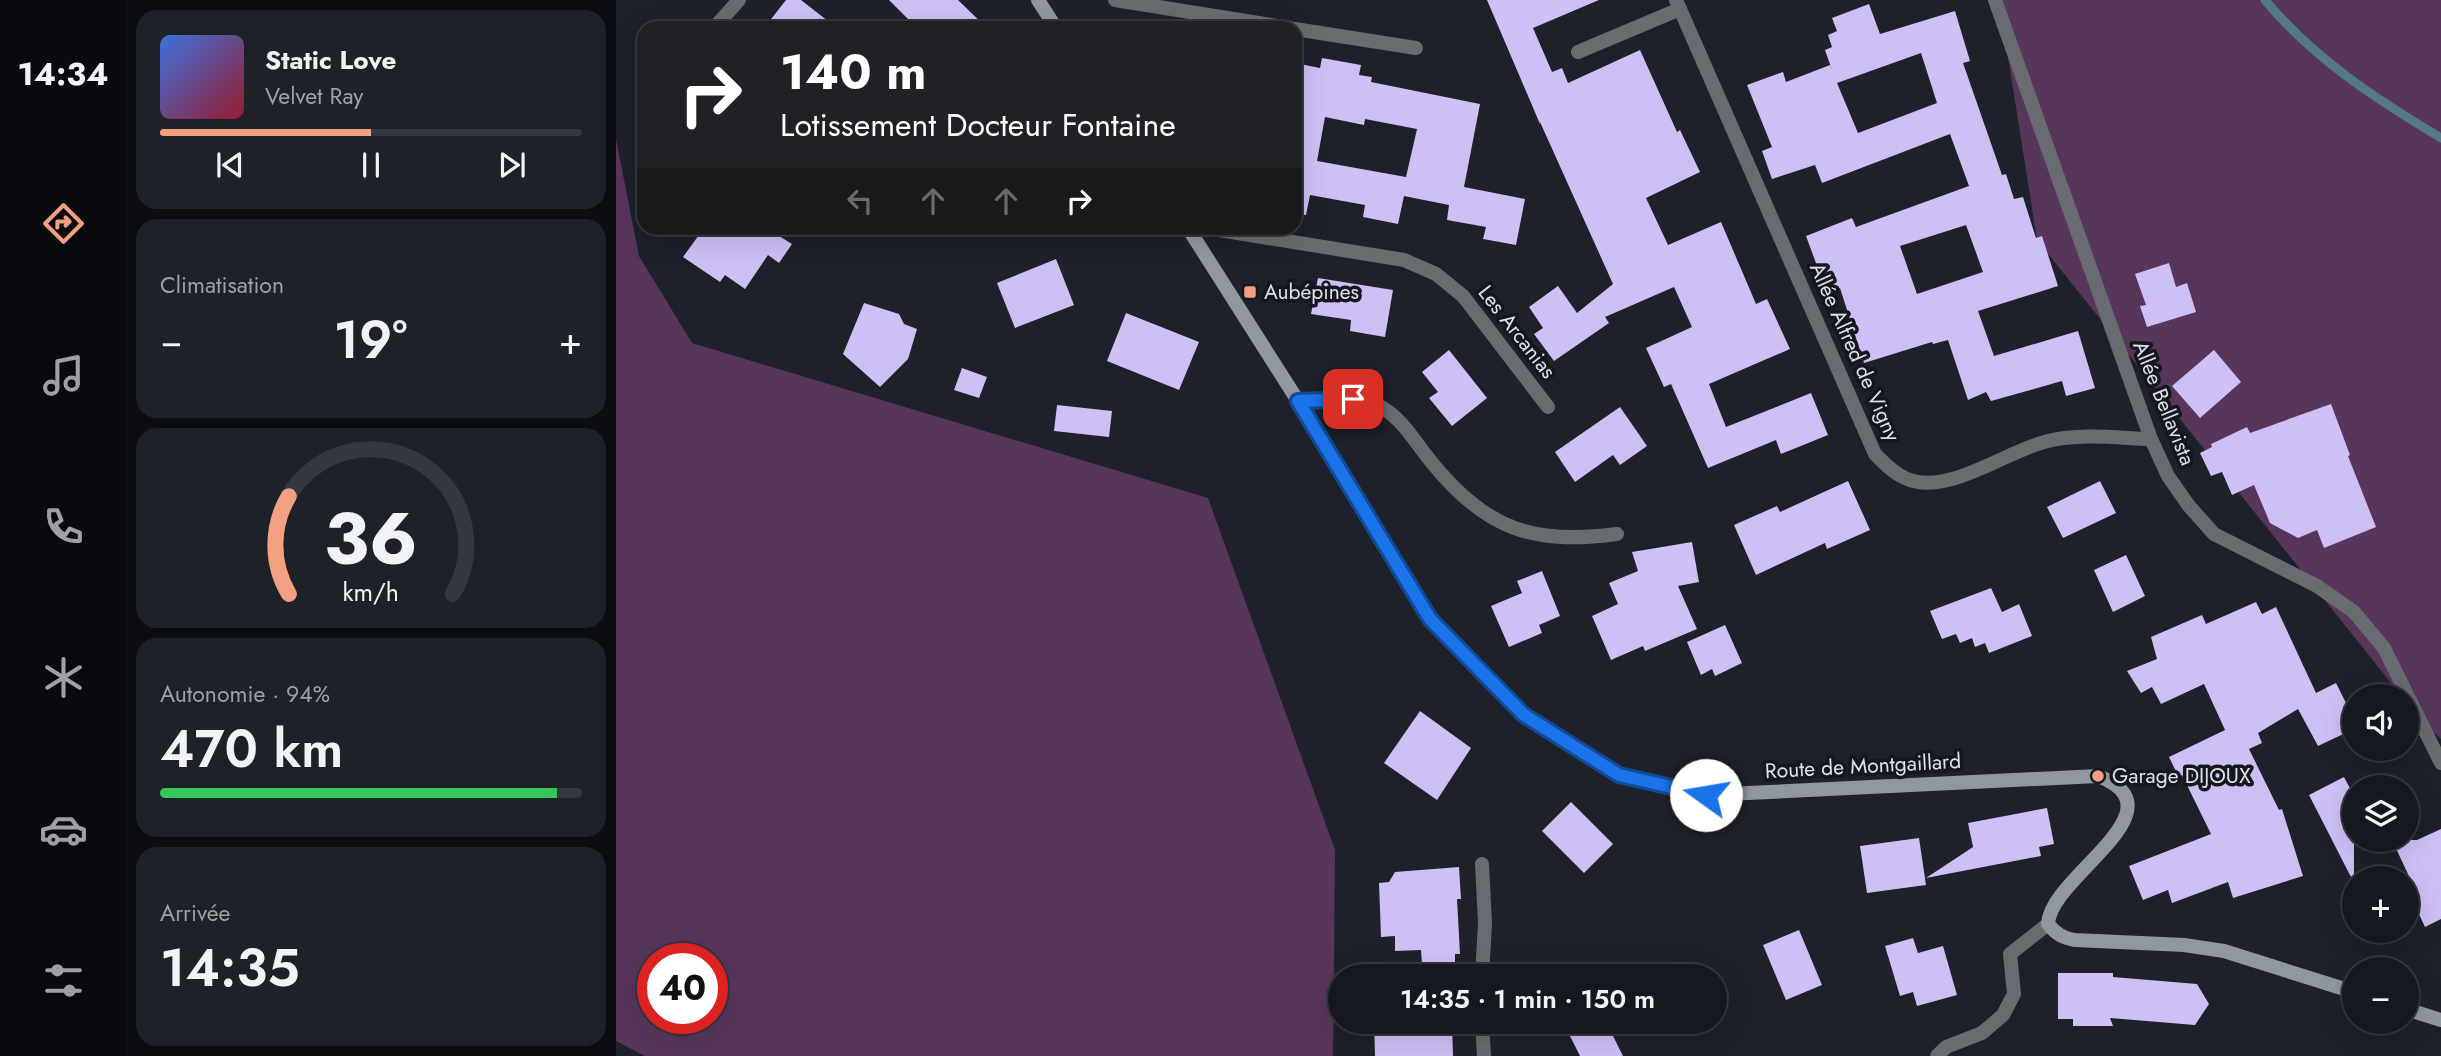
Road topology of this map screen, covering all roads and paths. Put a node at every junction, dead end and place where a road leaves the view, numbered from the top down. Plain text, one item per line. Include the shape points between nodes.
1 (739, 0) edge
2 (1038, 0) edge
3 (1115, 0) edge
4 (1995, 0) edge
5 (1678, 4) edge
6 (720, 21) edge
7 (1052, 21) edge
8 (1246, 21) edge
9 (1302, 30) edge
10 (1416, 48) dead end
11 (1578, 52) dead end
12 (1192, 235) edge
13 (1251, 235) edge
14 (1298, 401) junction
15 (1548, 407) dead end
16 (2151, 439) junction
17 (1617, 534) dead end
18 (2441, 763) edge
19 (1482, 863) dead end
20 (2048, 924) junction
21 (1483, 964) edge
22 (2342, 988) edge
23 (2419, 1012) edge
24 (2438, 1016) edge
25 (1482, 1034) edge
26 (1483, 1056) edge
27 (1937, 1056) edge

1 - 6 street
2 - 7 street
3 - 8 street
4 - 16 street, Allée Bellavista
5 - 11 street
5 - 16 street, Allée Alfred de Vigny via 1875,454 1889,468 1906,479 1943,482 2050,440
9 - 10 street
12 - 14 street, Route de Montgaillard
13 - 15 street, Les Arcanias via 1404,260 1436,274 1463,296
14 - 17 street via 1353,399 1381,407 1402,424 1459,493 1509,527 1540,536 1578,539
14 - 20 street, Route de Montgaillard via 1430,619 1524,715 1619,775 1706,795 2051,776 2098,776 2114,782 2125,794 2124,822 2070,881 2051,910
16 - 18 street, Allée Bellavista via 2168,475 2214,534 2318,586 2354,611 2384,648
19 - 21 street
20 - 22 street via 2064,938 2075,940 2224,951
20 - 27 street via 2010,954 2014,994 2003,1015 1982,1033
23 - 24 street
25 - 26 street

